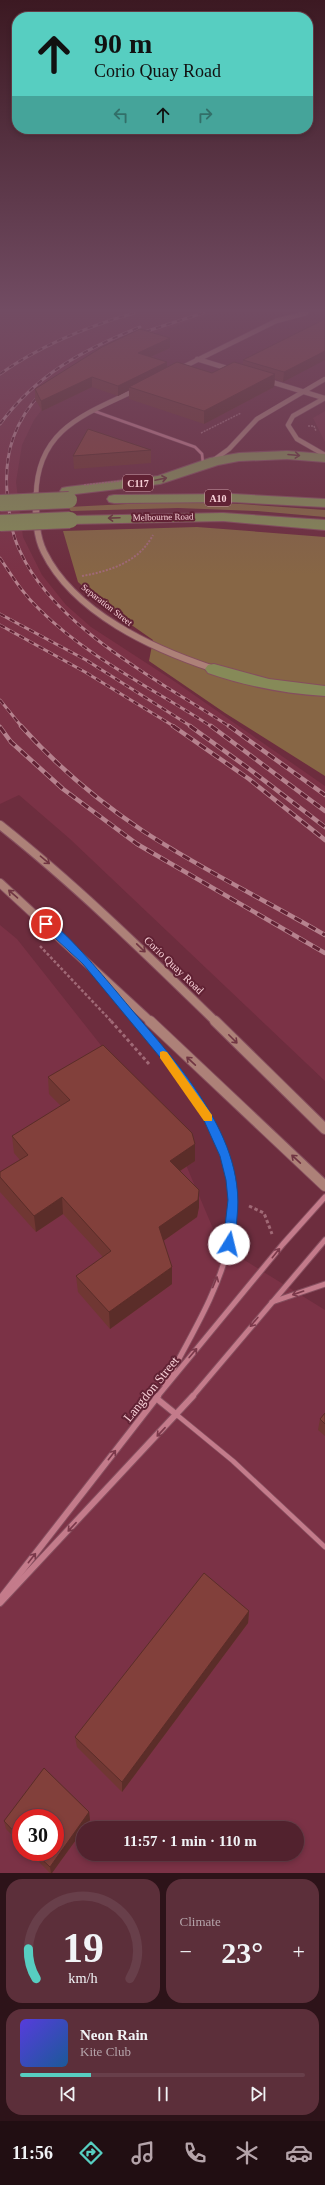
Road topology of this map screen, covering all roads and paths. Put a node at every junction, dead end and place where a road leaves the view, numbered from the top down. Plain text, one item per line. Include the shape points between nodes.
1 (115, 400) edge
2 (287, 400) edge
3 (320, 400) edge
4 (94, 411) junction
5 (325, 454) edge
6 (325, 458) edge
7 (205, 464) junction
8 (325, 494) edge
9 (68, 496) junction
10 (0, 498) edge
11 (111, 499) junction
12 (325, 503) edge
13 (0, 504) edge
14 (223, 517) junction
15 (0, 523) edge
16 (325, 525) edge
17 (325, 533) edge
18 (214, 669) junction
19 (325, 678) edge
20 (325, 691) edge
21 (0, 825) edge
22 (0, 883) edge
23 (38, 944) dead end
24 (86, 961) junction
25 (154, 1070) dead end
26 (325, 1129) edge
27 (325, 1186) edge
28 (325, 1197) edge
29 (234, 1200) junction
30 (325, 1240) edge
31 (283, 1244) junction
32 (325, 1284) edge
33 (270, 1303) junction
34 (161, 1392) junction
35 (156, 1398) junction
36 (177, 1415) junction
37 (325, 1547) edge
38 (0, 1600) edge
39 (0, 1603) edge

1 - 4 main road, Separation Street
2 - 7 main road, C117 via 257,419 226,452
3 - 5 main road via 293,416 288,425 297,439
4 - 7 street via 187,444 200,451
4 - 18 main road, Separation Street via 62,430 39,461 36,510 44,552 84,600 126,631 170,654
7 -> 6 highway via 264,454
9 -> 7 highway, C117 via 160,480
8 - 11 highway via 218,489
9 - 10 highway, C117
9 - 11 highway, Melbourne Road / A10
9 - 13 highway, Melbourne Road / A10, bridge
11 - 12 highway, Melbourne Road / A10 via 256,498
14 -> 15 highway, Melbourne Road / A10, bridge
14 - 16 highway, Melbourne Road / A10
14 - 17 highway
18 - 19 highway via 268,678
18 - 20 highway via 248,681
21 -> 26 main road, Corio Quay Road via 73,885 122,930
24 -> 22 main road
23 - 25 path via 120,1030
27 -> 24 main road
24 - 29 street via 172,1066 206,1114 226,1156
28 - 31 street, Langdon Street
29 - 31 path via 264,1213 273,1236
34 -> 29 street via 191,1334 222,1264 229,1244
30 - 33 street
34 -> 31 street, Langdon Street
32 -> 33 street
33 -> 36 street
34 - 35 street, Langdon Street
35 - 36 street
38 -> 35 street, Langdon Street
36 - 37 lane via 233,1461
36 -> 39 street

